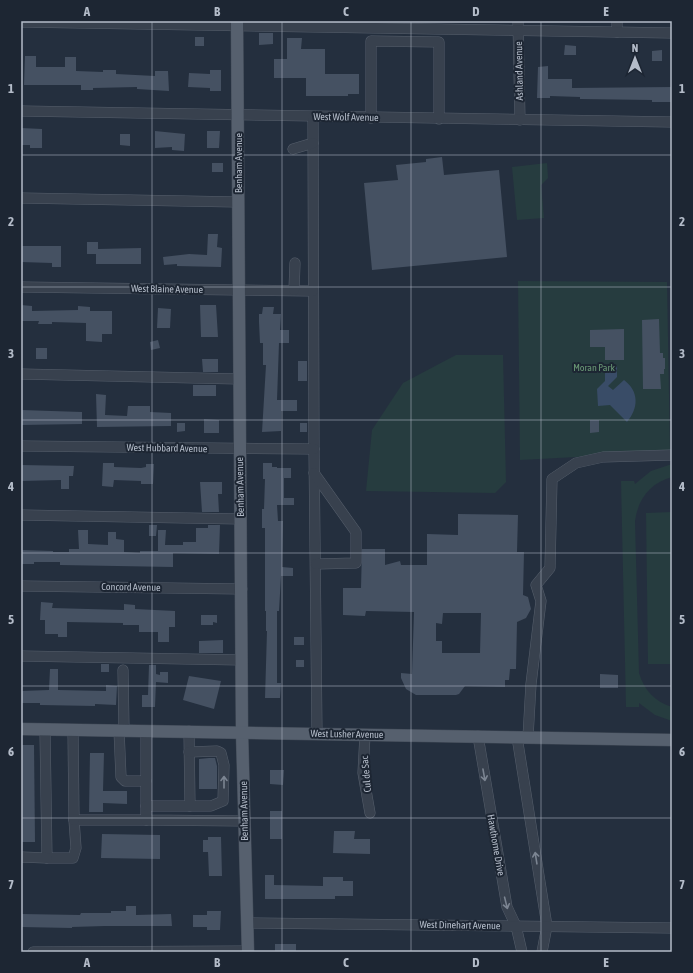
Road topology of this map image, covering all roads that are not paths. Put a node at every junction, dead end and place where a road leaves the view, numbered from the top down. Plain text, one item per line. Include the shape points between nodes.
1 (617, 21) edge
2 (21, 22) edge
3 (237, 23) edge
4 (518, 26) edge
5 (617, 32) junction
6 (672, 33) edge
7 (21, 110) edge
8 (237, 115) junction
9 (313, 117) junction
10 (371, 118) junction
11 (439, 119) junction
12 (520, 120) junction
13 (672, 122) edge
14 (313, 143) junction
15 (293, 149) dead end
16 (21, 198) edge
17 (238, 202) junction
18 (295, 263) dead end
19 (21, 287) edge
20 (239, 290) junction
21 (294, 290) junction
22 (313, 291) junction
23 (21, 374) edge
24 (239, 379) junction
25 (21, 446) edge
26 (240, 449) junction
27 (314, 449) junction
28 (672, 456) edge
29 (314, 473) junction
30 (21, 515) edge
31 (241, 519) junction
32 (316, 564) junction
33 (21, 586) edge
34 (242, 589) junction
35 (21, 656) edge
36 (242, 660) junction
37 (123, 670) dead end
38 (21, 729) edge
39 (46, 730) junction
40 (73, 730) junction
41 (121, 730) junction
42 (146, 731) junction
43 (189, 731) junction
44 (242, 732) junction
45 (318, 734) junction
46 (365, 735) junction
47 (478, 736) junction
48 (523, 737) junction
49 (672, 740) edge
50 (189, 752) junction
51 (146, 781) junction
52 (146, 806) junction
53 (190, 806) junction
54 (370, 813) dead end
55 (74, 820) junction
56 (146, 820) junction
57 (244, 821) junction
58 (21, 857) edge
59 (47, 858) junction
60 (247, 923) junction
61 (516, 926) junction
62 (547, 926) junction
63 (672, 928) edge
64 (102, 951) edge
65 (248, 951) edge
66 (33, 952) edge
67 (522, 952) edge
68 (542, 952) edge

1 - 5 street
2 - 3 street
3 - 4 street
3 - 8 main road, Benham Avenue
4 - 5 street
4 - 12 street, Ashland Avenue
5 - 6 street
7 - 8 street, West Wolf Avenue
8 - 9 street, West Wolf Avenue
8 - 17 main road, Benham Avenue
9 - 10 street, West Wolf Avenue
9 - 14 street
10 - 11 street, West Wolf Avenue
10 - 11 street via 371,41 439,42
11 - 12 street, West Wolf Avenue
12 - 13 street, West Wolf Avenue
14 - 15 street
14 - 22 street
16 - 17 street
17 - 20 main road, Benham Avenue
18 - 21 street
19 - 20 street, West Blaine Avenue
20 - 21 street, West Blaine Avenue
20 - 24 main road, Benham Avenue
21 - 22 street, West Blaine Avenue
22 - 27 street
23 - 24 street
24 - 26 main road, Benham Avenue
25 - 26 street, West Hubbard Avenue
26 - 27 street, West Hubbard Avenue
26 - 31 main road, Benham Avenue
27 - 29 street
28 - 48 street via 603,457 576,463 552,479 550,568 536,585 541,601
29 - 32 street
29 - 32 street via 356,532 356,563
30 - 31 street
31 - 34 main road, Benham Avenue
32 - 45 street
33 - 34 street, Concord Avenue
34 - 36 main road, Benham Avenue
35 - 36 street
36 - 44 main road, Benham Avenue
37 - 41 street
38 - 39 main road, West Lusher Avenue
39 - 40 main road, West Lusher Avenue
39 - 59 street
40 - 41 main road, West Lusher Avenue
40 - 55 street
41 - 42 main road, West Lusher Avenue
41 - 51 street via 121,777 125,782
42 - 43 main road, West Lusher Avenue
42 - 51 street
43 - 44 main road, West Lusher Avenue
43 - 50 street
44 - 45 main road, West Lusher Avenue
44 - 57 main road, Benham Avenue
45 - 46 main road, West Lusher Avenue
46 - 47 main road, West Lusher Avenue
46 - 54 street, Cul de Sac via 363,773
47 - 48 main road, West Lusher Avenue
47 -> 61 street, Hawthorne Drive via 507,906
48 - 49 main road, West Lusher Avenue
62 -> 48 street
50 - 53 street
53 -> 50 street via 211,806 223,801 224,765 221,753 217,751
51 - 52 street
52 - 53 street
52 - 56 street
55 - 56 street
55 - 59 street via 76,848 73,858
56 - 57 street
57 - 60 main road, Benham Avenue
58 - 59 street
60 - 61 street, West Dinehart Avenue
60 - 65 main road, Benham Avenue
61 - 62 street, West Dinehart Avenue
61 - 67 street, Hawthorne Drive
62 - 63 street, West Dinehart Avenue
62 - 68 street
64 - 65 street
64 - 66 street

